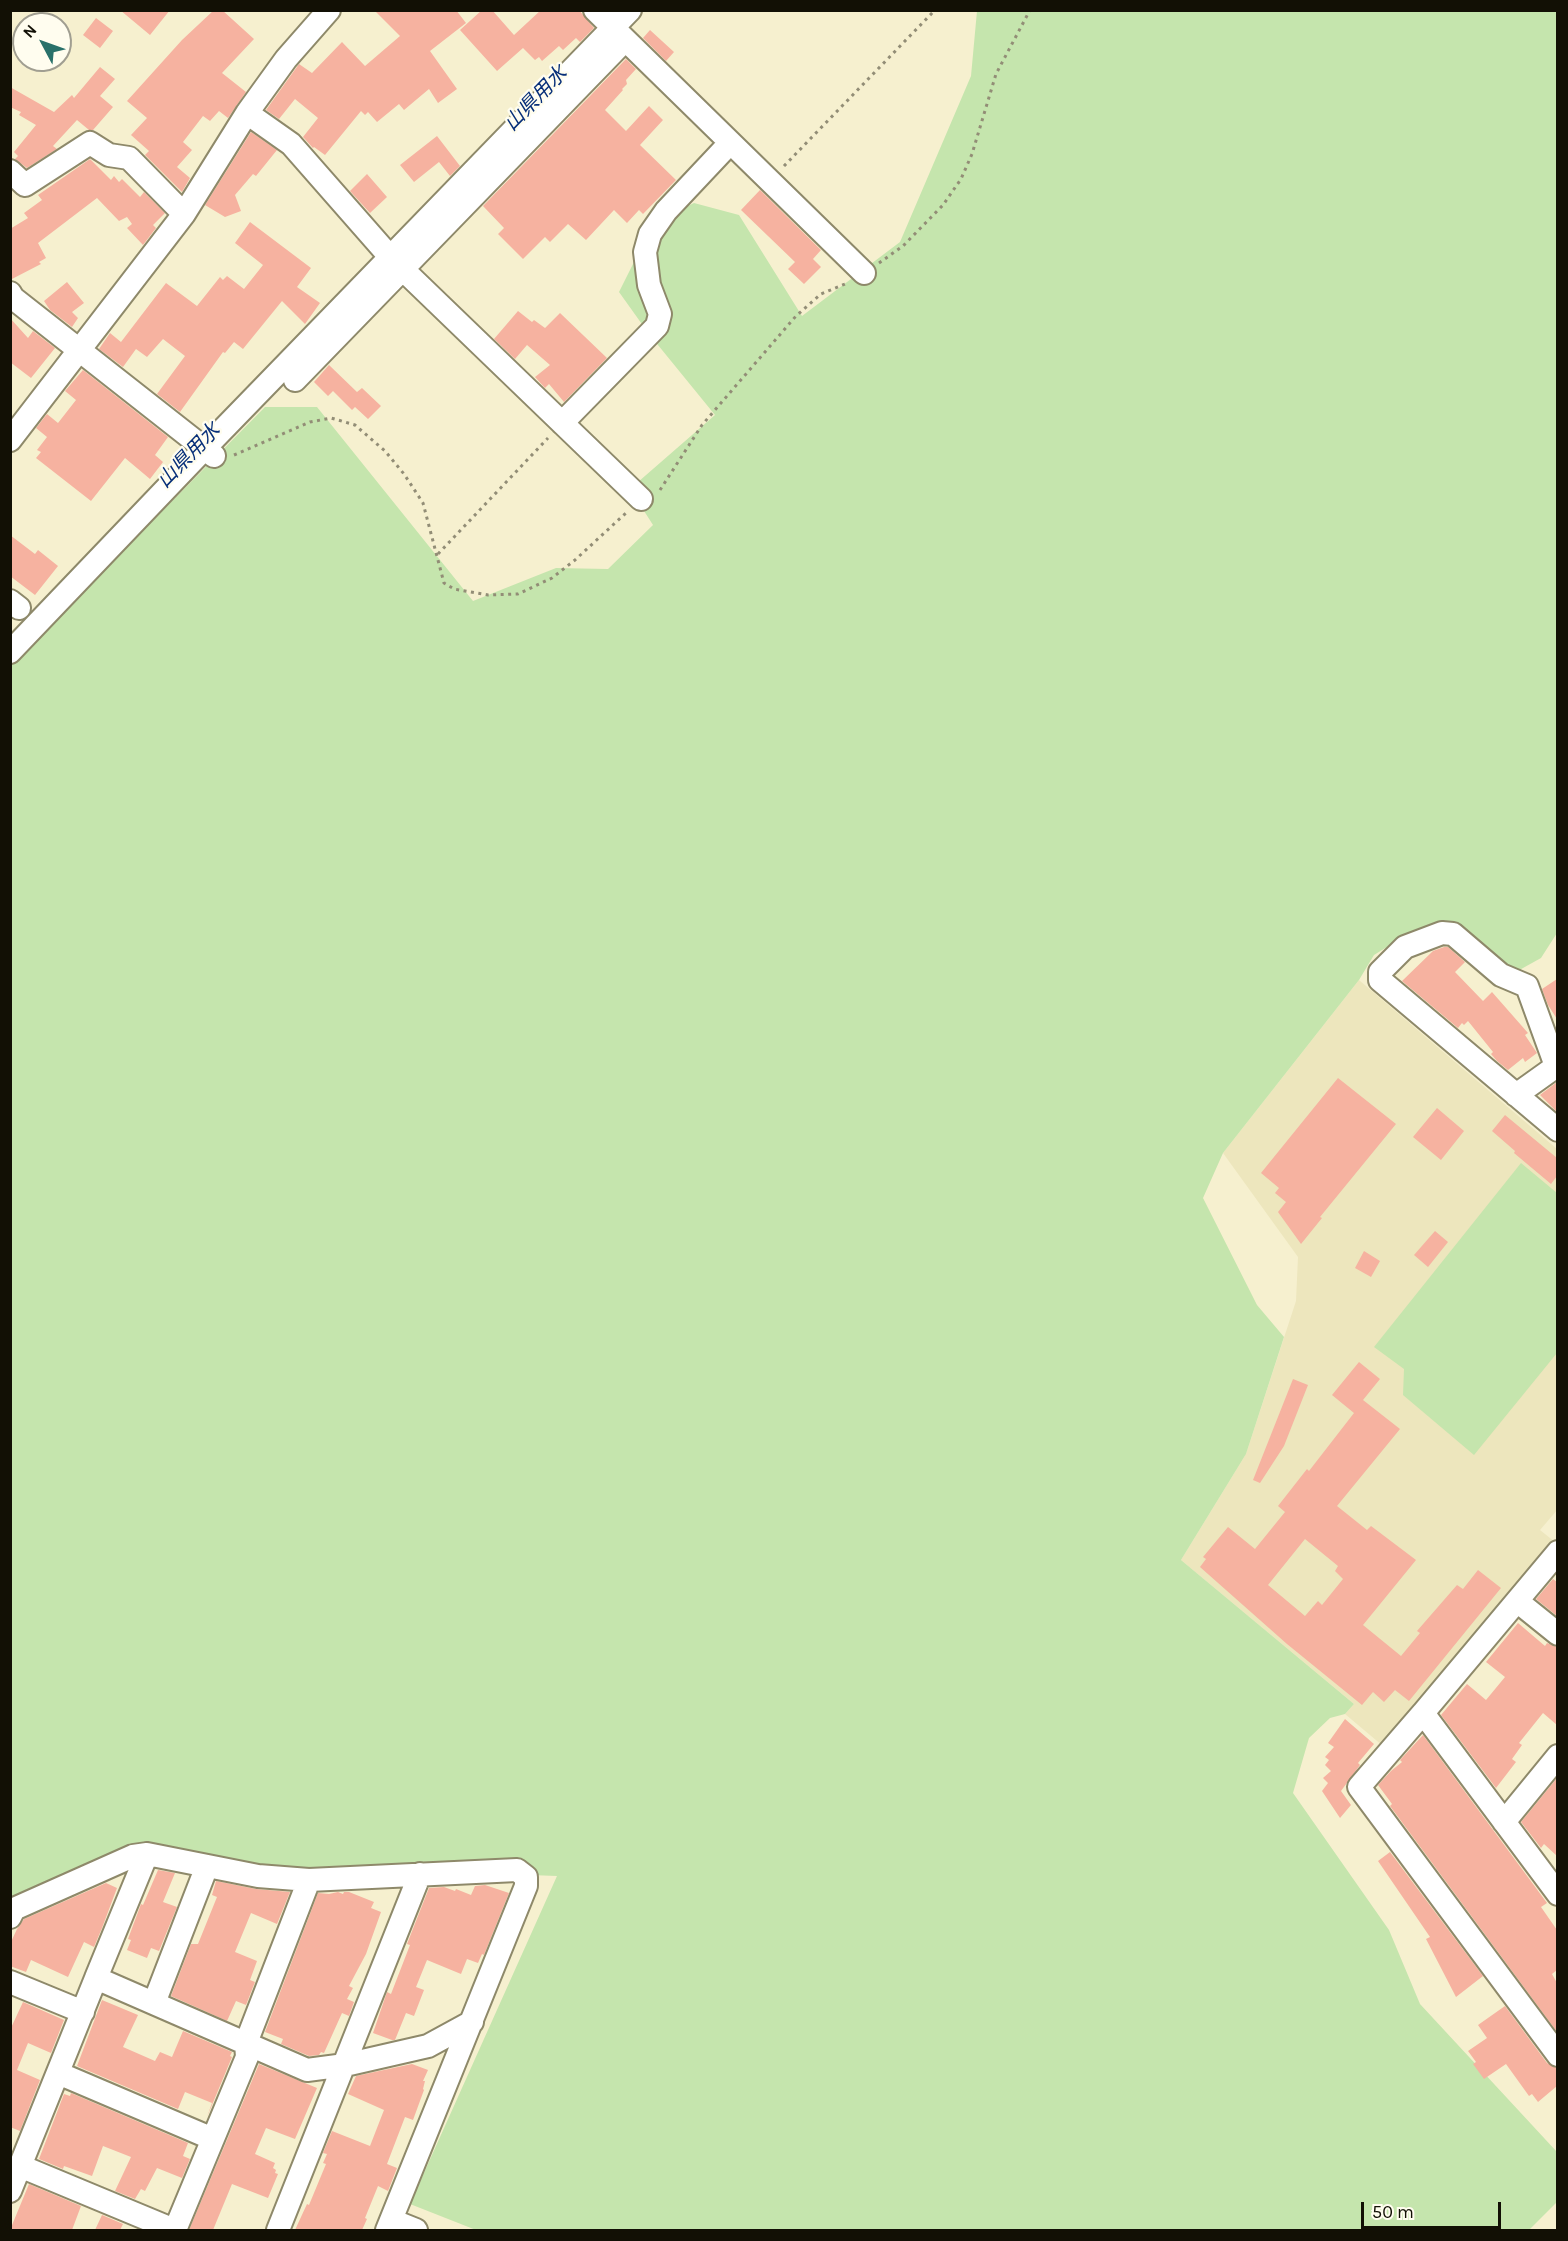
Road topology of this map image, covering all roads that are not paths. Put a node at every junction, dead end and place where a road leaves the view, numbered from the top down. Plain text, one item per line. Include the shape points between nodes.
1 (329, 10) edge
2 (595, 10) edge
3 (630, 10) edge
4 (618, 34) junction
5 (247, 113) junction
6 (730, 143) junction
7 (10, 171) edge
8 (184, 214) junction
9 (397, 263) junction
10 (864, 273) dead end
11 (11, 297) edge
12 (81, 350) junction
13 (295, 380) dead end
14 (562, 423) junction
15 (10, 440) edge
16 (209, 452) junction
17 (641, 499) road end
18 (10, 652) edge
19 (1557, 1066) edge
20 (1516, 1095) junction
21 (1557, 1130) edge
22 (1557, 1552) edge
23 (1517, 1601) junction
24 (1557, 1634) edge
25 (1423, 1713) junction
26 (1557, 1756) edge
27 (1504, 1822) junction
28 (147, 1854) junction
29 (207, 1866) junction
30 (420, 1874) junction
31 (309, 1880) junction
32 (1557, 1894) edge
33 (10, 1917) edge
34 (96, 1978) junction
35 (10, 1982) edge
36 (154, 2003) junction
37 (83, 2012) junction
38 (472, 2022) junction
39 (246, 2043) junction
40 (1557, 2055) edge
41 (345, 2065) junction
42 (58, 2073) junction
43 (213, 2139) junction
44 (21, 2166) junction
45 (10, 2191) edge
46 (389, 2225) edge
47 (175, 2230) edge
48 (278, 2230) edge
49 (416, 2230) edge

1 - 5 street via 286,59
2 - 4 street
3 - 4 street
4 - 6 street
4 - 9 street
5 - 8 street
5 - 9 street via 291,144
6 - 10 street
6 - 14 street via 666,211 650,234 645,252 660,314 657,326
7 - 8 street via 25,185 90,143 109,155 129,158
8 - 12 street
9 - 13 street
9 - 14 street
9 - 16 street
11 - 12 street
12 - 15 street
12 - 16 street
14 - 17 street
16 - 18 street
19 - 20 street
19 - 20 street via 1527,986 1501,975 1453,934 1442,933 1405,947 1380,972 1380,980
20 - 21 street
22 - 23 street
23 - 24 street
23 - 25 street
25 - 27 street
25 - 40 street via 1359,1787
26 - 27 street
27 - 32 street
28 - 29 street
28 - 33 street via 133,1856 14,1909
28 - 34 street
29 - 31 street
29 - 36 street
30 - 31 street
30 - 38 street via 517,1870 526,1877 526,1886
30 - 41 street
31 - 39 street
34 - 36 street
34 - 37 street
35 - 37 street
36 - 39 street
37 - 42 street
38 - 41 street via 428,2046
38 - 46 street
39 - 41 street via 307,2070
39 - 43 street via 247,2057
41 - 48 street
42 - 43 street
42 - 44 street
43 - 47 street
44 - 45 street
44 - 47 street
46 - 49 street

